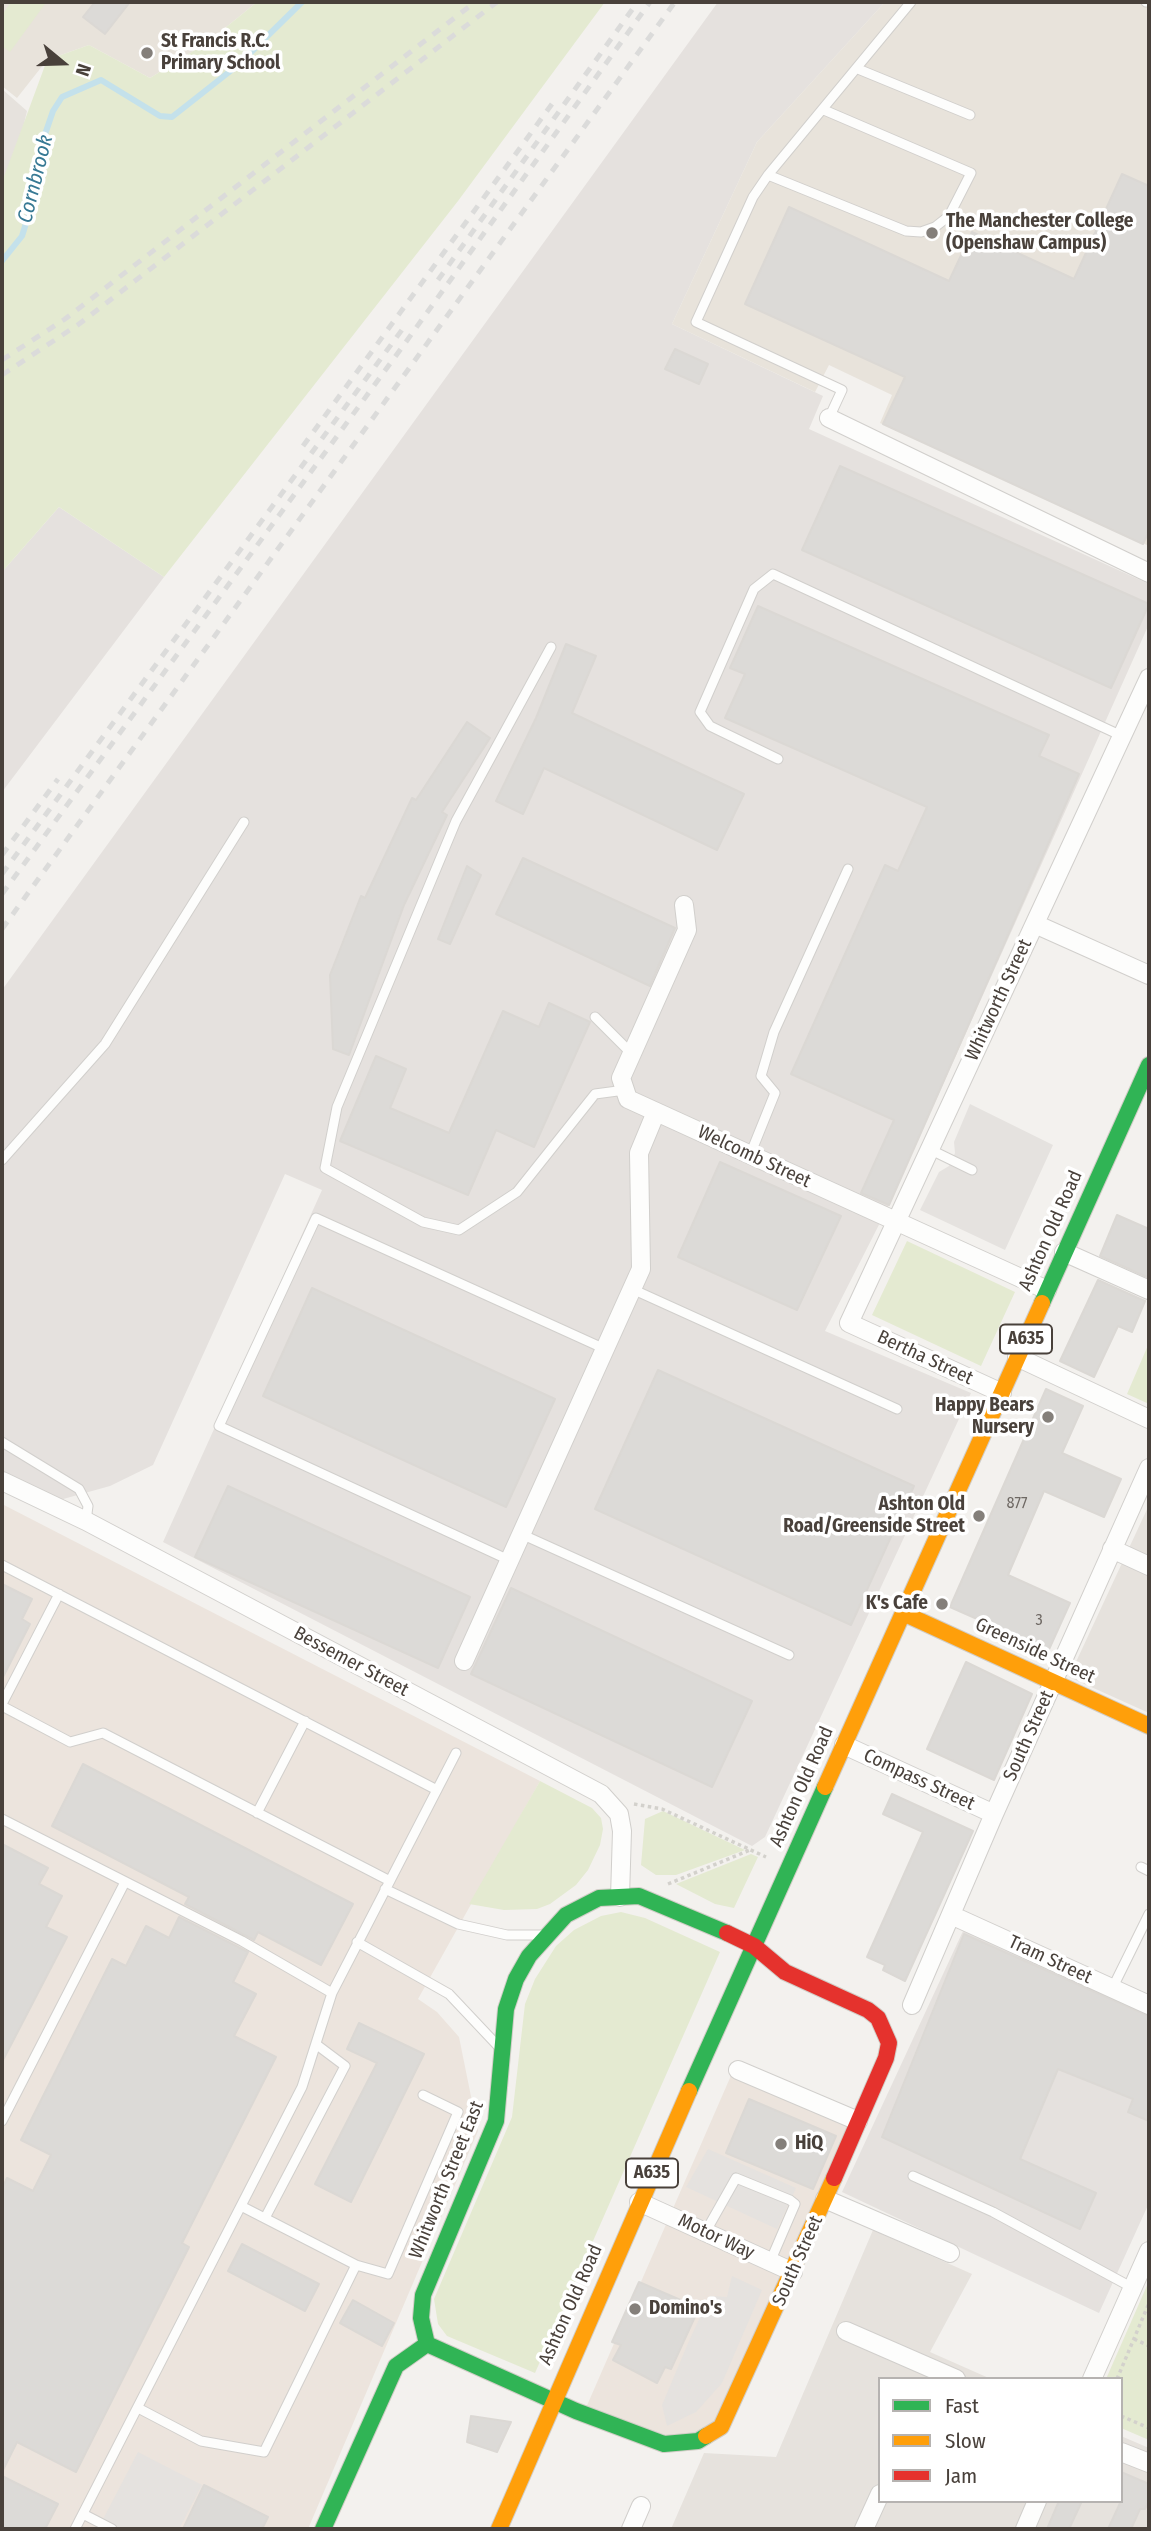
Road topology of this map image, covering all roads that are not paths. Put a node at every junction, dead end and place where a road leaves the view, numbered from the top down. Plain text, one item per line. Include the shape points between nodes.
1 (911, 2) edge
2 (858, 69) junction
3 (824, 110) junction
4 (970, 115) dead end
5 (768, 175) junction
6 (829, 418) joint
7 (1149, 573) edge
8 (551, 648) dead end
9 (1149, 678) edge
10 (1122, 736) junction
11 (778, 759) dead end
12 (244, 822) dead end
13 (849, 869) dead end
14 (684, 905) dead end
15 (1035, 923) junction
16 (1149, 975) edge
17 (595, 1017) dead end
18 (632, 1054) junction
19 (1149, 1065) edge
20 (625, 1090) junction
21 (656, 1112) junction
22 (929, 1149) junction
23 (750, 1155) junction
24 (2, 1160) edge
25 (972, 1170) dead end
26 (896, 1222) junction
27 (1064, 1252) junction
28 (632, 1289) junction
29 (1047, 1290) junction
30 (1149, 1290) edge
31 (849, 1323) joint
32 (605, 1349) junction
33 (1017, 1357) junction
34 (1002, 1392) junction
35 (897, 1409) dead end
36 (1149, 1419) edge
37 (2, 1442) edge
38 (1149, 1468) edge
39 (2, 1481) edge
40 (86, 1521) junction
41 (521, 1534) junction
42 (1112, 1549) junction
43 (509, 1560) junction
44 (2, 1565) edge
45 (1149, 1566) edge
46 (59, 1594) junction
47 (903, 1613) junction
48 (789, 1655) dead end
49 (464, 1661) dead end
50 (1052, 1682) junction
51 (2, 1705) edge
52 (305, 1721) junction
53 (1149, 1726) edge
54 (844, 1745) junction
55 (456, 1753) dead end
56 (437, 1790) junction
57 (257, 1813) junction
58 (994, 1814) junction
59 (2, 1819) edge
60 (125, 1882) junction
61 (387, 1885) junction
62 (620, 1897) junction
63 (1149, 1914) edge
64 (951, 1915) junction
65 (545, 1934) junction
66 (357, 1942) junction
67 (754, 1946) junction
68 (1112, 1989) junction
69 (332, 1993) junction
70 (912, 2005) dead end
71 (1149, 2005) edge
72 (886, 2030) joint
73 (317, 2045) junction
74 (501, 2050) junction
75 (738, 2070) dead end
76 (423, 2095) dead end
77 (2, 2121) edge
78 (858, 2121) junction
79 (913, 2176) dead end
80 (825, 2199) junction
81 (639, 2202) junction
82 (241, 2206) junction
83 (265, 2218) junction
84 (706, 2231) junction
85 (1149, 2251) edge
86 (950, 2253) dead end
87 (770, 2262) junction
88 (356, 2265) junction
89 (793, 2272) junction
90 (1133, 2288) junction
91 (846, 2330) dead end
92 (427, 2344) junction
93 (933, 2374) edge
94 (1093, 2377) edge
95 (552, 2401) junction
96 (138, 2408) junction
97 (1123, 2453) edge
98 (1149, 2463) edge
99 (878, 2498) edge
100 (1036, 2503) edge
101 (641, 2506) dead end
102 (83, 2514) junction
103 (75, 2529) edge
104 (112, 2529) edge
105 (323, 2529) edge
106 (499, 2529) edge
107 (631, 2529) edge
108 (864, 2529) edge
109 (1025, 2529) edge

1 - 2 lane
2 - 3 lane
2 - 4 lane
3 - 5 lane
3 - 5 lane via 971,173 949,216 935,228 906,230
5 - 6 lane via 753,197 696,322 842,390
6 - 7 street
8 - 20 lane via 451,834 337,1107 325,1168 423,1222 458,1230 517,1192 595,1094
9 - 10 street, Whitworth Street
10 - 11 lane via 774,574 754,589 701,712 709,726
10 - 15 street, Whitworth Street
12 - 24 lane via 105,1044
13 - 23 lane via 774,1032 761,1076 775,1093
14 - 18 street via 687,930
15 - 16 street
15 - 22 street, Whitworth Street
17 - 18 lane
18 - 20 street via 621,1078
19 - 27 main road, Ashton Old Road / A635
20 - 21 street, Welcomb Street via 628,1099
21 - 23 street, Welcomb Street
21 - 28 street via 639,1153 643,1246 641,1269
22 - 25 lane
22 - 26 street, Whitworth Street
23 - 26 street, Welcomb Street
26 - 29 street, Welcomb Street
26 - 31 street, Whitworth Street
27 - 29 main road, Ashton Old Road / A635
27 - 30 street
28 - 32 street
28 - 35 lane
29 - 33 main road, Ashton Old Road / A635
31 - 34 street, Bertha Street
32 - 41 street
32 - 43 lane via 316,1218 219,1426
33 - 34 main road, Ashton Old Road / A635
33 - 36 street
34 - 47 main road, Ashton Old Road / A635
37 - 40 lane via 79,1489 88,1506
38 - 42 street, South Street
39 - 40 street, Bessemer Street
40 - 62 street, Bessemer Street via 606,1798 619,1815 622,1831
41 - 43 street
41 - 48 lane
42 - 45 street
42 - 50 street, South Street
43 - 49 street
44 - 46 lane
46 - 51 lane
46 - 52 lane
47 - 50 main road, Greenside Street
47 - 54 main road, Ashton Old Road / A635
50 - 53 main road, Greenside Street
50 - 58 street, South Street
51 - 57 lane via 70,1742 103,1733
52 - 56 lane
52 - 57 lane
54 - 58 street, Compass Street
54 - 67 main road, Ashton Old Road / A635
55 - 56 lane
56 - 61 lane
57 - 61 lane
58 - 64 street, South Street
59 - 60 lane
60 - 69 lane
60 - 77 lane
61 - 65 lane via 458,1924 507,1935
61 - 66 lane
62 - 65 main road, Whitworth Street East via 599,1898 582,1906
62 - 67 main road, Whitworth Street East via 639,1896
63 - 68 lane
64 - 68 street, Tram Street
64 - 70 street, South Street
65 - 74 main road, Whitworth Street East via 516,1979 506,2009
66 - 69 lane
66 - 74 lane via 449,1994
67 - 72 main road, Whitworth Street East via 785,1972 869,2010
67 - 81 main road, Ashton Old Road / A635
68 - 71 street, Tram Street
69 - 73 lane
72 - 78 main road, South Street via 886,2058
73 - 82 lane via 302,2087
73 - 83 lane via 345,2066
74 - 92 main road, Whitworth Street East via 496,2121 423,2295 421,2318
75 - 78 street
76 - 88 lane via 458,2112 388,2274
78 - 80 main road, South Street
79 - 90 lane via 993,2212
80 - 86 street
80 - 89 main road, South Street
81 - 84 street, Motor Way
81 - 95 main road, Ashton Old Road / A635
82 - 83 lane
82 - 96 lane
83 - 88 lane
84 - 87 street, Motor Way
84 - 87 lane via 736,2178 790,2200 795,2204
85 - 90 street
87 - 89 street, Motor Way
88 - 96 lane via 264,2452 201,2441
89 - 95 main road, South Street via 730,2412 709,2436 664,2444
90 - 94 street
91 - 93 street
92 - 95 main road
92 - 105 main road via 396,2366
95 - 106 main road, Ashton Old Road / A635
96 - 102 lane
97 - 98 street
99 - 108 street
100 - 109 street
101 - 107 street
102 - 103 lane
102 - 104 lane

